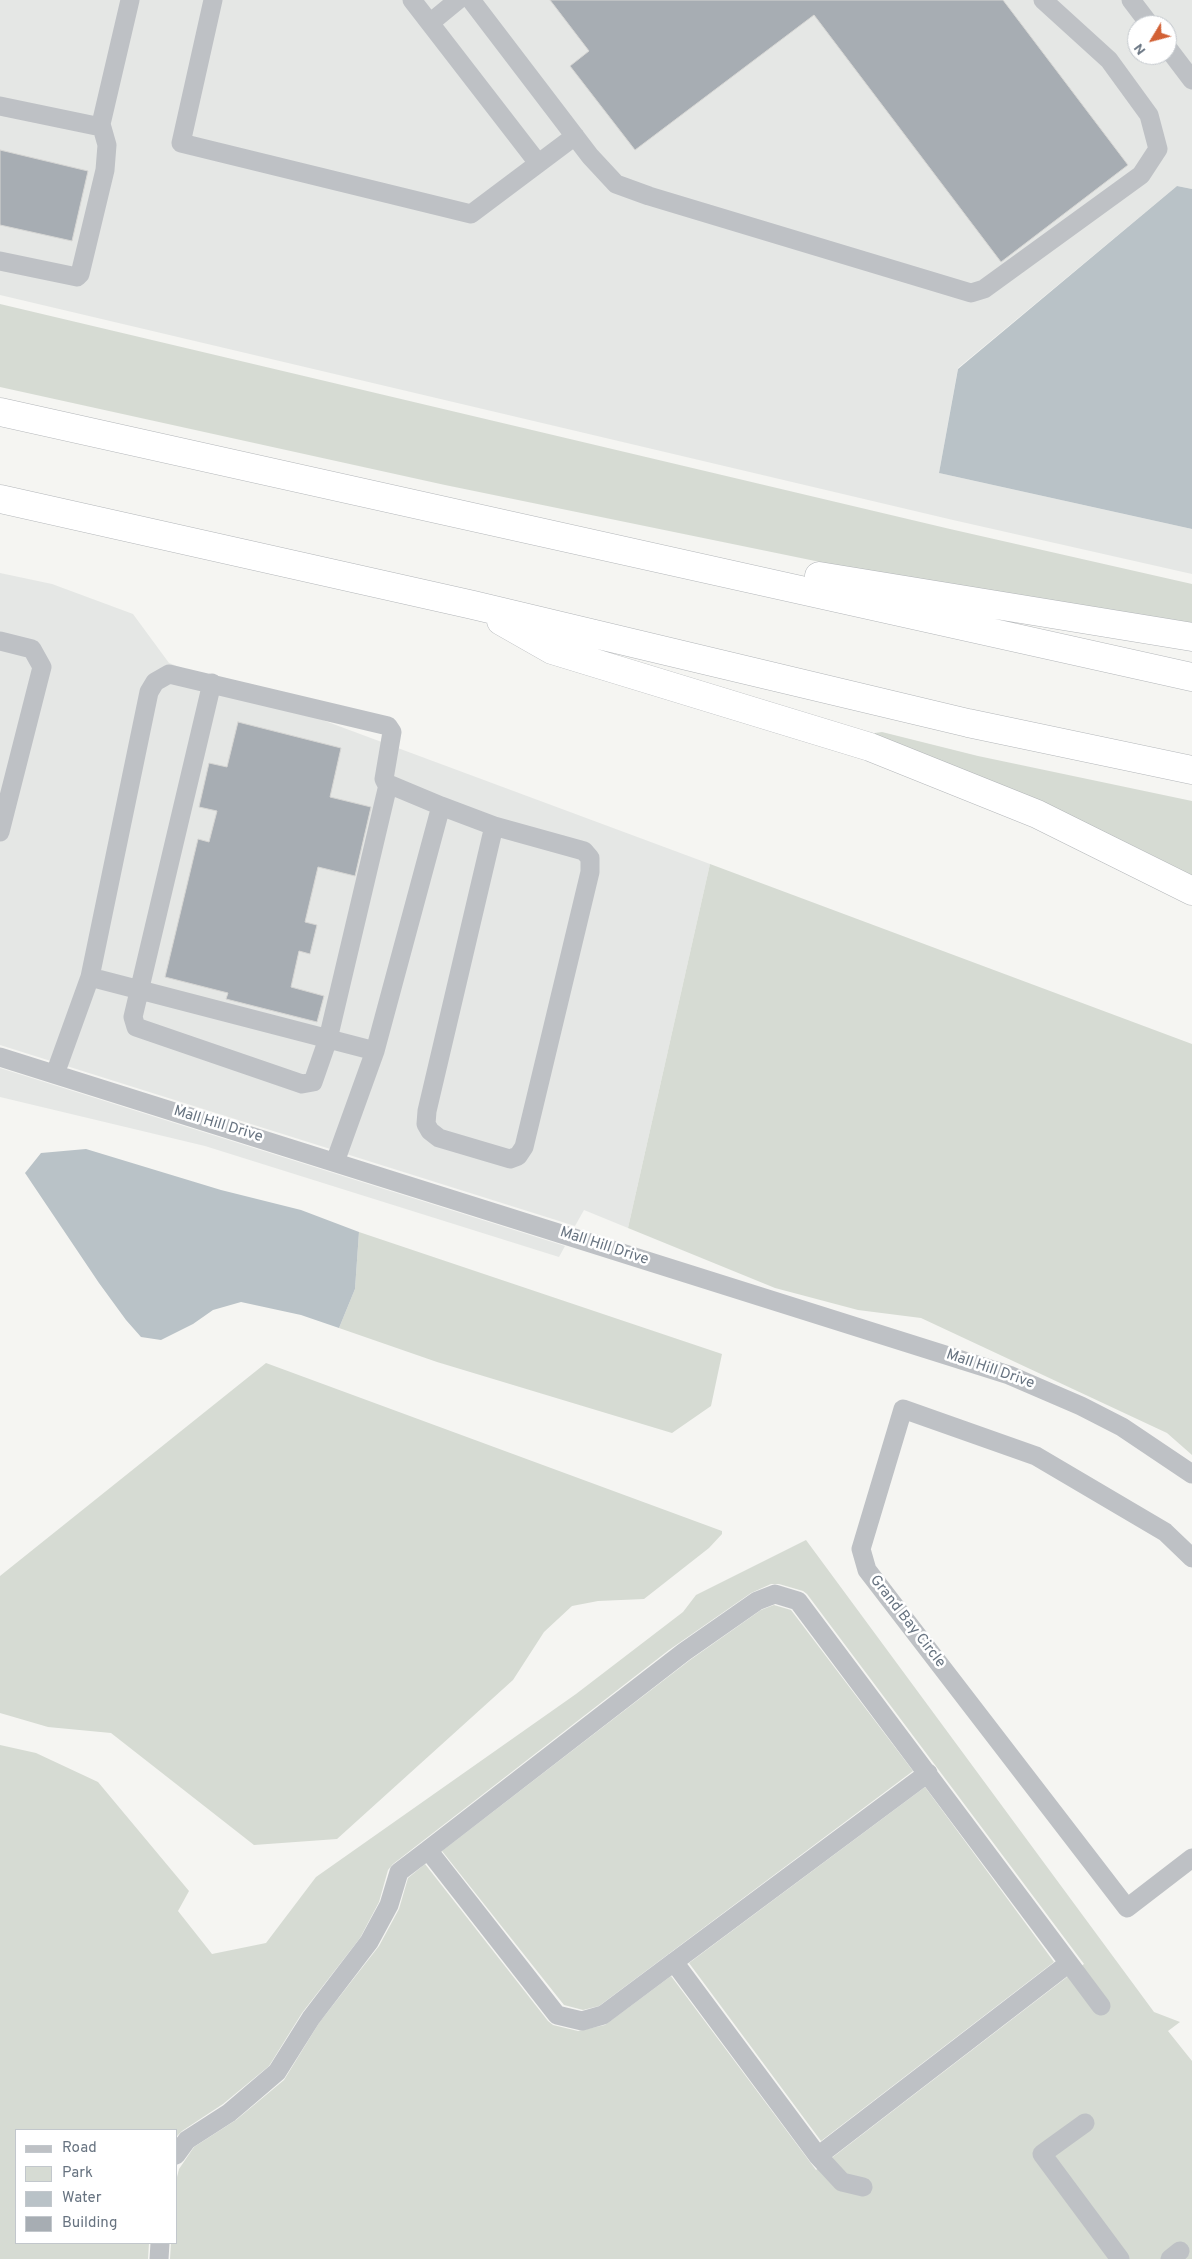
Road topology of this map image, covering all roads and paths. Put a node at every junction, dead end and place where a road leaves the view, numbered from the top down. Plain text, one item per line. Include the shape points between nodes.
1 (130, 0) edge
2 (213, 0) edge
3 (412, 0) edge
4 (458, 0) edge
5 (471, 0) edge
6 (1043, 0) edge
7 (1131, 0) edge
8 (1142, 15) edge
9 (430, 23) junction
10 (1177, 60) edge
11 (1192, 80) edge
12 (0, 106) edge
13 (101, 127) junction
14 (575, 136) junction
15 (538, 163) junction
16 (0, 261) edge
17 (0, 412) edge
18 (0, 499) edge
19 (525, 528) junction
20 (473, 605) junction
21 (1192, 637) edge
22 (0, 641) edge
23 (1192, 677) edge
24 (212, 684) junction
25 (1192, 770) edge
26 (388, 786) junction
27 (441, 806) junction
28 (494, 826) junction
29 (0, 832) edge
30 (1192, 891) edge
31 (90, 977) junction
32 (141, 990) junction
33 (328, 1039) junction
34 (375, 1051) junction
35 (0, 1057) edge
36 (55, 1074) junction
37 (335, 1162) junction
38 (1192, 1474) edge
39 (1192, 1558) edge
40 (928, 1772) junction
41 (428, 1850) junction
42 (1192, 1858) edge
43 (674, 1962) junction
44 (1069, 1963) junction
45 (1101, 2006) dead end
46 (1085, 2123) dead end
47 (178, 2152) edge
48 (818, 2156) junction
49 (864, 2187) dead end
50 (160, 2244) edge
51 (159, 2259) edge
52 (1120, 2259) edge

1 - 13 street
2 - 15 street via 181,143 471,214
3 - 9 street
4 - 9 street
5 - 14 street
6 - 14 street via 1109,60 1149,115 1158,149 1141,174 984,289 971,293 616,184
7 - 8 street
9 - 15 street
10 - 11 street
12 - 13 street
13 - 16 street via 107,145 105,170 77,277
14 - 15 street
17 - 19 highway
18 - 20 highway
19 - 21 highway
19 - 23 highway
20 - 25 highway via 968,723
20 - 30 highway via 552,650 870,747 1036,814
22 - 29 street via 32,649 42,667
24 - 26 street via 388,726 392,732 384,778
24 - 31 street via 169,674 155,682 148,692
24 - 32 street
26 - 27 street
26 - 33 street
27 - 28 street
27 - 34 street
28 - 28 street via 584,851 590,858 590,872 524,1147 518,1156 510,1159 440,1138 426,1124
31 - 32 street
31 - 36 street
32 - 33 street
32 - 33 street via 133,1017 136,1027 302,1084 308,1085 316,1078
33 - 34 street
34 - 37 street
35 - 36 street, Mall Hill Drive
36 - 37 street, Mall Hill Drive
37 - 38 street, Mall Hill Drive via 1009,1375 1122,1427
39 - 42 street, Grand Bay Circle via 1165,1532 1036,1456 903,1409 861,1549 867,1570 1127,1908
40 - 41 street via 798,1601 775,1594 757,1601 684,1652
40 - 43 street
40 - 44 street
41 - 43 street via 557,2015 582,2021 603,2015
41 - 47 street via 399,1872 389,1905 370,1942 311,2018 277,2072 229,2112 187,2140
43 - 48 street
44 - 45 street
44 - 48 street
46 - 52 street via 1042,2154
48 - 49 street via 842,2182
50 - 51 street

